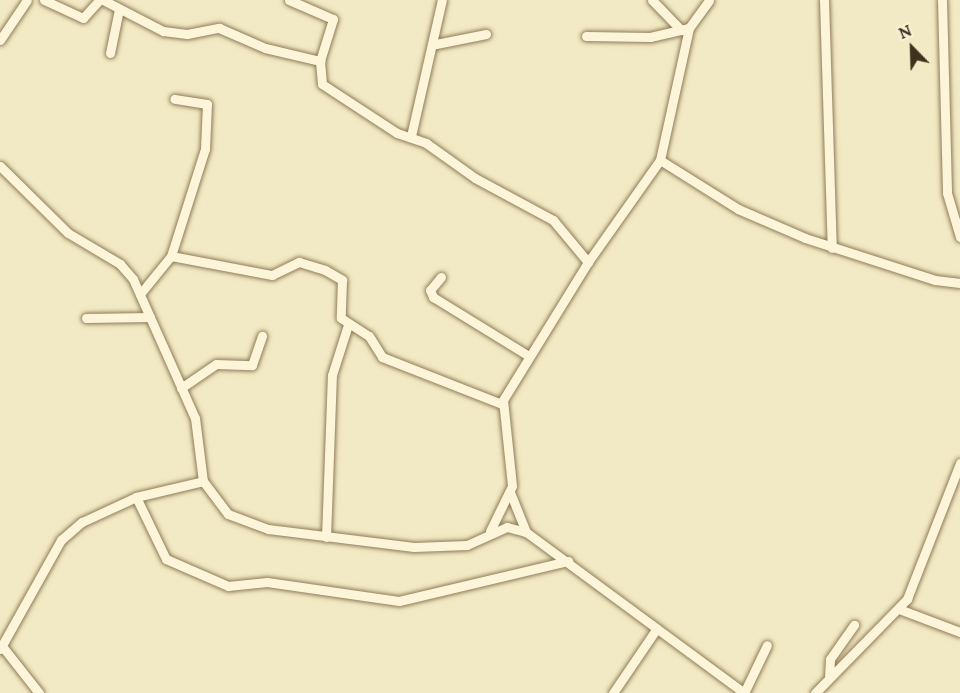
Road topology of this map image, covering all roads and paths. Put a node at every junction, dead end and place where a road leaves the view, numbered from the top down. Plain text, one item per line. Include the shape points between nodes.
1 (27, 0) edge
2 (44, 0) edge
3 (101, 0) edge
4 (289, 0) edge
5 (442, 0) edge
6 (652, 0) edge
7 (710, 0) edge
8 (824, 0) edge
9 (942, 0) edge
10 (119, 9) junction
11 (685, 29) junction
12 (486, 34) dead end
13 (586, 36) dead end
14 (0, 40) edge
15 (436, 44) junction
16 (110, 52) dead end
17 (320, 61) junction
18 (174, 99) dead end
19 (411, 136) junction
20 (660, 160) junction
21 (0, 166) edge
22 (960, 237) edge
23 (832, 248) junction
24 (171, 256) junction
25 (588, 262) junction
26 (441, 277) dead end
27 (960, 283) edge
28 (140, 294) junction
29 (150, 317) junction
30 (86, 318) dead end
31 (348, 325) junction
32 (262, 336) dead end
33 (529, 356) junction
34 (181, 387) junction
35 (502, 404) junction
36 (960, 463) edge
37 (202, 481) junction
38 (510, 492) junction
39 (136, 497) junction
40 (490, 531) junction
41 (526, 532) junction
42 (326, 537) junction
43 (568, 561) junction
44 (899, 609) junction
45 (854, 625) dead end
46 (657, 628) junction
47 (960, 632) edge
48 (767, 645) dead end
49 (1, 648) edge
50 (830, 678) junction
51 (39, 693) edge
52 (613, 693) edge
53 (744, 693) edge
54 (815, 693) edge

1 - 14 street
2 - 3 street via 83,18
3 - 10 street
4 - 17 street via 333,19
5 - 15 street
6 - 11 street
7 - 11 street
8 - 23 street
9 - 22 street via 947,193
10 - 16 street
10 - 17 street via 163,31 187,34 219,28 265,48
11 - 13 street via 650,37
11 - 20 street
12 - 15 street
15 - 19 street
17 - 19 street via 321,84 396,133
18 - 24 street via 203,102 208,110 201,168
19 - 25 street via 554,220
20 - 23 street via 738,209
20 - 25 street
21 - 28 street via 68,233 120,264
23 - 27 street
24 - 28 street
24 - 31 street via 272,275 299,262 314,265 342,280 340,314
25 - 33 street
26 - 33 street via 430,290 433,297
28 - 29 street
29 - 30 street
29 - 34 street
31 - 35 street via 369,336 390,362
31 - 42 street via 332,375
32 - 34 street via 252,365 216,363
33 - 35 street
34 - 37 street via 198,426
35 - 38 street
36 - 44 street
37 - 39 street
37 - 42 street via 219,505 242,521
38 - 40 street
38 - 41 street
39 - 43 street via 166,559 228,586 267,582 399,601
39 - 49 street via 82,522 62,540
40 - 41 street
40 - 42 street via 460,546 414,547
41 - 43 street
43 - 46 street
44 - 47 street
44 - 50 street
45 - 50 street via 830,659
46 - 52 street
46 - 53 street
48 - 53 street
49 - 51 street
50 - 54 street

